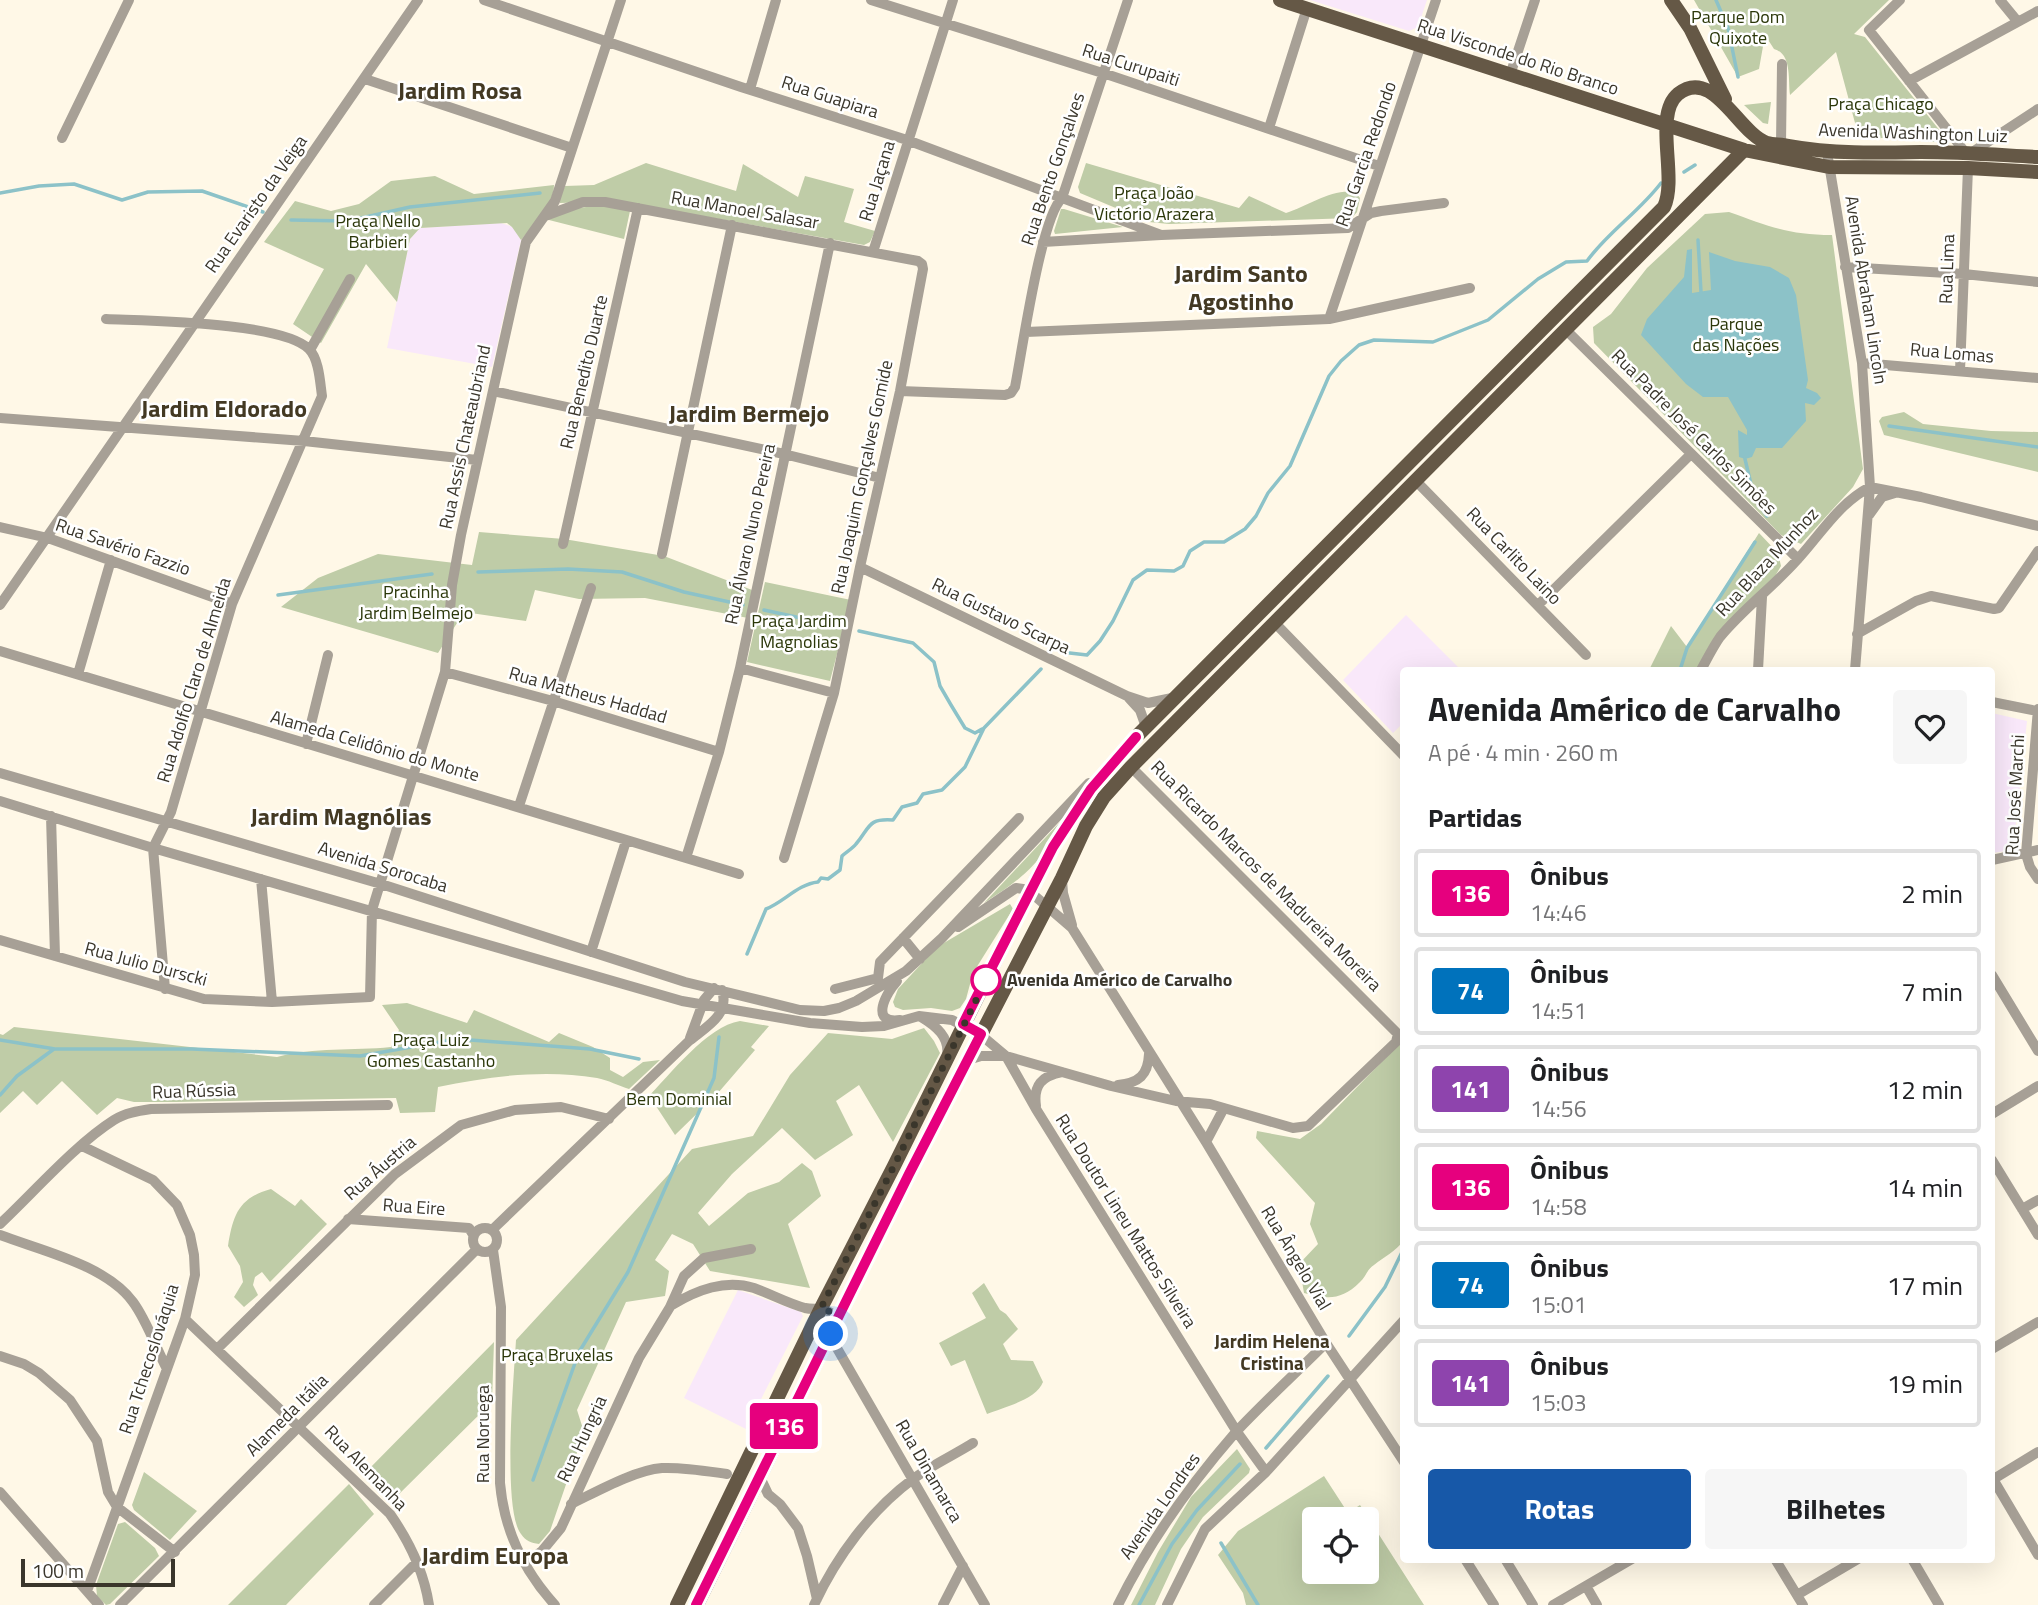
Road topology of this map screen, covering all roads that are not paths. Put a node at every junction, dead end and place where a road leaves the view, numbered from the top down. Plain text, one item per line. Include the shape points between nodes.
1 (129, 0) edge
2 (418, 0) edge
3 (484, 0) edge
4 (621, 0) edge
5 (776, 0) edge
6 (872, 0) edge
7 (953, 0) edge
8 (1128, 0) edge
9 (1280, 0) edge
10 (1436, 0) edge
11 (1535, 0) edge
12 (1671, 0) edge
13 (1900, 0) edge
14 (2000, 0) edge
15 (1307, 8) junction
16 (2038, 11) edge
17 (2018, 22) junction
18 (945, 24) junction
19 (607, 42) junction
20 (1421, 45) junction
21 (1782, 64) dead end
22 (1105, 74) junction
23 (1510, 75) junction
24 (365, 79) junction
25 (1909, 81) junction
26 (750, 89) junction
27 (2038, 108) edge
28 (1730, 110) junction
29 (1781, 125) junction
30 (1667, 126) junction
31 (1269, 128) junction
32 (62, 138) dead end
33 (907, 140) junction
34 (1763, 140) junction
35 (1781, 144) junction
36 (572, 148) junction
37 (1744, 150) junction
38 (1968, 152) junction
39 (2038, 157) edge
40 (1828, 160) junction
41 (1379, 166) junction
42 (1968, 168) junction
43 (2038, 172) edge
44 (1062, 198) junction
45 (1444, 203) dead end
46 (558, 206) junction
47 (638, 208) junction
48 (1362, 220) junction
49 (733, 225) junction
50 (1161, 235) junction
51 (1043, 242) junction
52 (831, 243) junction
53 (873, 252) junction
54 (922, 264) joint
55 (1845, 267) junction
56 (1964, 274) junction
57 (350, 279) dead end
58 (2038, 282) edge
59 (1470, 288) dead end
60 (1329, 318) junction
61 (106, 319) dead end
62 (194, 324) junction
63 (1566, 330) junction
64 (1026, 332) junction
65 (310, 350) junction
66 (1862, 363) junction
67 (1960, 371) junction
68 (2038, 378) edge
69 (493, 391) junction
70 (900, 391) junction
71 (593, 414) junction
72 (0, 418) edge
73 (121, 427) junction
74 (689, 435) junction
75 (304, 441) junction
76 (784, 454) junction
77 (1690, 455) junction
78 (477, 460) junction
79 (880, 478) junction
80 (1416, 481) junction
81 (1870, 488) junction
82 (1897, 492) junction
83 (1868, 519) junction
84 (2038, 526) edge
85 (0, 527) edge
86 (47, 538) junction
87 (563, 544) dead end
88 (2038, 551) edge
89 (662, 554) dead end
90 (1798, 559) junction
91 (111, 560) junction
92 (860, 566) junction
93 (591, 588) dead end
94 (1762, 597) junction
95 (232, 604) junction
96 (0, 605) edge
97 (1538, 605) junction
98 (1275, 623) junction
99 (1857, 634) junction
100 (0, 652) edge
101 (328, 655) dead end
102 (1586, 655) dead end
103 (1703, 667) edge
104 (1758, 667) edge
105 (1855, 667) edge
106 (740, 668) junction
107 (445, 672) junction
108 (78, 674) junction
109 (834, 693) junction
110 (1127, 696) junction
111 (1177, 697) junction
112 (553, 701) junction
113 (1995, 703) edge
114 (2037, 710) edge
115 (201, 712) junction
116 (1141, 732) junction
117 (306, 744) junction
118 (719, 752) junction
119 (1400, 752) edge
120 (1131, 767) junction
121 (0, 773) edge
122 (413, 776) junction
123 (0, 801) edge
124 (519, 806) junction
125 (51, 816) junction
126 (1019, 818) dead end
127 (167, 822) junction
128 (626, 841) junction
129 (153, 848) junction
130 (2038, 850) edge
131 (2026, 854) junction
132 (686, 858) junction
133 (784, 858) dead end
134 (1995, 859) edge
135 (739, 874) dead end
136 (1062, 878) junction
137 (261, 879) junction
138 (2038, 879) edge
139 (381, 884) junction
140 (1030, 892) junction
141 (1047, 905) junction
142 (372, 910) junction
143 (1072, 928) junction
144 (903, 938) junction
145 (942, 938) junction
146 (0, 940) edge
147 (591, 952) junction
148 (55, 956) junction
149 (920, 959) junction
150 (905, 971) junction
151 (1995, 980) edge
152 (165, 989) junction
153 (718, 989) junction
154 (835, 989) dead end
155 (370, 998) joint
156 (272, 1002) junction
157 (702, 1006) junction
158 (723, 1009) junction
159 (919, 1016) junction
160 (904, 1020) junction
161 (963, 1024) junction
162 (981, 1034) junction
163 (689, 1041) junction
164 (2038, 1051) edge
165 (1149, 1054) junction
166 (1006, 1056) junction
167 (947, 1057) junction
168 (968, 1060) junction
169 (1063, 1071) junction
170 (1111, 1086) junction
171 (2038, 1086) edge
172 (1181, 1102) junction
173 (388, 1105) dead end
174 (1224, 1108) junction
175 (1036, 1109) junction
176 (1995, 1112) edge
177 (609, 1119) junction
178 (1206, 1142) junction
179 (82, 1146) junction
180 (895, 1165) junction
181 (1995, 1165) edge
182 (909, 1173) junction
183 (2038, 1200) edge
184 (2022, 1209) junction
185 (348, 1219) junction
186 (0, 1224) edge
187 (492, 1230) junction
188 (0, 1235) edge
189 (2038, 1235) edge
190 (474, 1236) junction
191 (477, 1249) junction
192 (751, 1249) dead end
193 (493, 1250) junction
194 (670, 1307) junction
195 (820, 1317) junction
196 (185, 1318) junction
197 (2038, 1322) edge
198 (1400, 1324) edge
199 (1326, 1343) junction
200 (1995, 1347) edge
201 (217, 1349) junction
202 (820, 1354) junction
203 (842, 1355) junction
204 (0, 1356) edge
205 (167, 1369) junction
206 (1351, 1379) junction
207 (300, 1426) junction
208 (1237, 1432) junction
209 (974, 1443) dead end
210 (2038, 1452) edge
211 (1400, 1456) edge
212 (1266, 1472) junction
213 (736, 1473) junction
214 (1995, 1477) edge
215 (758, 1478) junction
216 (913, 1479) junction
217 (1995, 1484) edge
218 (0, 1492) edge
219 (768, 1494) junction
220 (571, 1504) junction
221 (745, 1505) junction
222 (117, 1507) junction
223 (0, 1508) edge
224 (175, 1552) junction
225 (2038, 1555) edge
226 (416, 1563) junction
227 (1468, 1563) edge
228 (1507, 1563) edge
229 (1625, 1563) edge
230 (1777, 1563) edge
231 (1852, 1563) edge
232 (1914, 1563) edge
233 (525, 1564) junction
234 (963, 1566) junction
235 (1586, 1586) junction
236 (87, 1591) junction
237 (1800, 1600) edge
238 (815, 1602) edge
239 (99, 1605) edge
240 (120, 1605) edge
241 (374, 1605) edge
242 (429, 1605) edge
243 (555, 1605) edge
244 (677, 1605) edge
245 (696, 1605) edge
246 (943, 1605) edge
247 (985, 1605) edge
248 (1118, 1605) edge
249 (1167, 1605) edge
250 (1494, 1605) edge
251 (1533, 1605) edge
252 (1553, 1605) edge
253 (1597, 1605) edge
254 (1939, 1605) edge

1 - 32 street
2 - 24 street, Rua Evaristo da Veiga
3 - 19 street, Rua Guapiara
4 - 19 street, Rua Assis Chateaubriand
5 - 26 street
6 - 18 street, Rua Curupaiti
7 - 18 street, Rua Jaçana
8 - 22 street, Rua Bento Gonçalves
9 - 15 main road, Rua Visconde do Rio Branco
10 - 20 street, Rua Garcia Redondo
11 - 23 street
12 - 28 main road via 1690,28
13 - 25 street via 1869,30
14 - 17 street
15 - 20 main road, Rua Visconde do Rio Branco
15 - 31 street
16 - 17 street
17 - 25 street
18 - 22 street, Rua Curupaiti
18 - 33 street, Rua Jaçana
19 - 26 street, Rua Guapiara
19 - 36 street, Rua Assis Chateaubriand
20 - 23 main road, Rua Visconde do Rio Branco
20 - 41 street, Rua Garcia Redondo
21 - 29 street
22 - 31 street, Rua Curupaiti
22 - 44 street, Rua Bento Gonçalves
23 - 30 main road, Rua Visconde do Rio Branco
24 - 36 street
24 - 62 street, Rua Evaristo da Veiga
25 - 38 street
26 - 33 street, Rua Guapiara
27 - 38 street
28 - 30 main road, Avenida Washington Luiz via 1712,92 1691,88 1679,93 1669,106
28 - 34 main road, Avenida Washington Luiz
29 - 34 street
29 - 35 street
30 - 37 main road, Rua Visconde do Rio Branco
30 - 111 main road via 1670,187 1658,214
31 - 41 street, Rua Curupaiti
33 - 44 street, Rua Guapiara
33 - 53 street, Rua Jaçana
34 - 35 main road, Avenida Washington Luiz
35 - 40 main road, Avenida Washington Luiz
36 - 46 street, Rua Assis Chateaubriand
37 - 40 main road, Avenida Washington Luiz
37 - 63 main road
38 - 39 main road, Avenida Washington Luiz
38 - 40 main road, Avenida Washington Luiz
40 - 42 main road, Avenida Washington Luiz
40 - 55 street, Avenida Abraham Lincoln
41 - 48 street, Rua Garcia Redondo
42 - 43 main road, Avenida Washington Luiz
42 - 56 street, Rua Lima
44 - 50 street, Rua Guapiara
44 - 51 street, Rua Bento Gonçalves
45 - 48 street via 1381,211
46 - 47 street, Rua Manoel Salasar via 606,202
46 - 69 street, Rua Assis Chateaubriand via 526,242
47 - 49 street, Rua Manoel Salasar
47 - 71 street, Rua Benedito Duarte
48 - 50 street via 1348,228
48 - 60 street, Rua Garcia Redondo
49 - 52 street, Rua Manoel Salasar
49 - 74 street
50 - 51 street
51 - 64 street, Rua Bento Gonçalves
52 - 53 street, Rua Manoel Salasar
52 - 76 street, Rua Álvaro Nuno Pereira
53 - 54 street, Rua Manoel Salasar
54 - 70 street, Rua Joaquim Gonçalves Gomide
55 - 56 street
55 - 66 street, Avenida Abraham Lincoln
56 - 58 street
56 - 67 street, Rua Lima
57 - 65 street
59 - 60 street
60 - 64 street
61 - 62 street
62 - 65 street via 288,337
62 - 73 street, Rua Evaristo da Veiga
63 - 77 street, Rua Padre José Carlos Simões
63 - 80 main road
64 - 70 street, Rua Bento Gonçalves via 1011,393
65 - 75 street, Rua Adolfo Claro de Almeida via 322,396
66 - 67 street, Rua Lomas
66 - 81 street, Avenida Abraham Lincoln
67 - 68 street, Rua Lomas
69 - 71 street
69 - 78 street, Rua Assis Chateaubriand
70 - 79 street, Rua Joaquim Gonçalves Gomide
71 - 74 street
71 - 87 street, Rua Benedito Duarte
72 - 73 street
73 - 75 street
73 - 86 street, Rua Evaristo da Veiga
74 - 76 street
74 - 89 street
75 - 78 street
75 - 95 street, Rua Adolfo Claro de Almeida
76 - 79 street
76 - 106 street, Rua Álvaro Nuno Pereira
77 - 90 street, Rua Padre José Carlos Simões
77 - 97 street
78 - 107 street, Rua Assis Chateaubriand via 452,585
79 - 92 street, Rua Joaquim Gonçalves Gomide
80 - 97 street, Rua Carlito Laino
80 - 98 main road
81 - 82 street
81 - 83 street, Avenida Abraham Lincoln
81 - 90 street, Rua Blaza Munhoz via 1847,502
82 - 83 street via 1882,497
82 - 84 street
83 - 99 street, Avenida Abraham Lincoln
85 - 86 street, Rua Savério Fazzio
86 - 91 street, Rua Savério Fazzio
86 - 96 street, Rua Evaristo da Veiga
88 - 99 street via 1999,608 1931,596
90 - 94 street, Rua Blaza Munhoz
91 - 95 street, Rua Savério Fazzio
91 - 108 street
92 - 109 street, Rua Joaquim Gonçalves Gomide
92 - 110 street, Rua Gustavo Scarpa
93 - 112 street
94 - 103 street, Rua Blaza Munhoz via 1718,639
94 - 104 street
95 - 115 street, Rua Adolfo Claro de Almeida
97 - 102 street, Rua Carlito Laino
98 - 119 street
98 - 120 main road
99 - 105 street, Avenida Abraham Lincoln
100 - 108 street, Alameda Celidônio do Monte
101 - 117 street
106 - 109 street
106 - 118 street, Rua Álvaro Nuno Pereira
107 - 112 street, Rua Matheus Haddad
107 - 122 street, Rua Assis Chateaubriand
108 - 115 street, Alameda Celidônio do Monte
109 - 133 street, Rua Joaquim Gonçalves Gomide
110 - 111 street, Rua Gustavo Scarpa via 1148,702
110 - 116 street via 1140,710
111 - 116 main road
112 - 118 street, Rua Matheus Haddad
112 - 124 street
113 - 114 street
114 - 131 street, Rua José Marchi
115 - 117 street, Alameda Celidônio do Monte
115 - 127 street, Rua Adolfo Claro de Almeida
116 - 140 main road via 1091,789
116 - 145 street
117 - 122 street, Alameda Celidônio do Monte
118 - 132 street, Rua Álvaro Nuno Pereira
120 - 136 main road via 1104,797
120 - 174 street, Rua Ricardo Marcos de Madureira Moreira via 1398,1034 1396,1042 1301,1129
121 - 127 street, Avenida Sorocaba
122 - 124 street, Alameda Celidônio do Monte
122 - 139 street, Rua Assis Chateaubriand
123 - 125 street
124 - 128 street, Alameda Celidônio do Monte
125 - 129 street
125 - 148 street
126 - 144 street
127 - 129 street, Rua Adolfo Claro de Almeida
127 - 139 street, Avenida Sorocaba
128 - 132 street, Alameda Celidônio do Monte
128 - 147 street
129 - 137 street
129 - 152 street
130 - 131 street
131 - 134 street
131 - 138 street, Rua José Marchi
132 - 135 street, Alameda Celidônio do Monte
136 - 141 main road
136 - 143 street, Rua Ângelo Vial
137 - 142 street
137 - 156 street
139 - 142 street, Rua Assis Chateaubriand
139 - 147 street, Avenida Sorocaba
140 - 141 street
140 - 145 street via 1016,888
140 - 161 main road
141 - 143 street, Rua Ângelo Vial
141 - 162 main road
142 - 155 street, Rua Assis Chateaubriand
142 - 157 street
143 - 165 street, Rua Ângelo Vial
144 - 149 street
144 - 154 street via 880,962 878,978
145 - 149 street, Avenida Sorocaba
146 - 148 street, Rua Julio Durscki
147 - 153 street, Avenida Sorocaba
148 - 152 street, Rua Julio Durscki
149 - 150 street, Avenida Sorocaba
150 - 153 street, Avenida Sorocaba via 856,1001 824,1011 800,1010
150 - 160 street via 889,989 882,1009 888,1019
151 - 164 street
152 - 156 street, Rua Julio Durscki via 204,999
153 - 157 street via 707,995
153 - 158 street via 725,1000
155 - 156 street, Rua Julio Durscki
157 - 158 street
157 - 163 street
158 - 160 street via 862,1027
158 - 163 street
159 - 160 street
159 - 161 street
159 - 167 street via 940,1032
161 - 162 street
161 - 167 main road
162 - 166 street, Rua Doutor Lineu Mattos Silveira
162 - 168 main road
163 - 177 street
165 - 170 street via 1144,1076
165 - 172 street, Rua Ângelo Vial
166 - 168 street
166 - 169 street
166 - 175 street, Rua Doutor Lineu Mattos Silveira
167 - 180 main road
168 - 182 main road
169 - 170 street
169 - 175 street via 1039,1083
170 - 172 street
171 - 176 street
172 - 174 street
172 - 178 street, Rua Ângelo Vial
173 - 179 street, Rua Rússia via 150,1109 115,1119
174 - 178 street
175 - 208 street, Rua Doutor Lineu Mattos Silveira
177 - 185 street, Rua Áustria via 561,1107 515,1110 461,1125 395,1174
177 - 187 street
178 - 199 street, Rua Ângelo Vial
179 - 186 street, Rua Rússia
179 - 196 street, Rua Tchecoslováquia via 153,1180 177,1205 194,1255 195,1275
180 - 182 main road via 898,1176
180 - 195 main road
181 - 184 street
182 - 195 main road
183 - 184 street
184 - 189 street
185 - 190 street, Rua Eire via 469,1228
185 - 201 street, Rua Áustria
187 - 190 street via 482,1228
187 - 193 street via 497,1240
188 - 205 street via 116,1283 134,1303
190 - 191 street
191 - 193 street
191 - 207 street, Alameda Itália
192 - 194 street, Rua Hungria via 712,1255 696,1263 684,1276
193 - 233 street, Rua Noruega via 501,1307 502,1509
194 - 195 street via 690,1294 734,1284
194 - 220 street, Rua Hungria via 639,1358
195 - 202 main road
195 - 203 street, Rua Dinamarca
195 - 213 main road
196 - 201 street, Rua Alemanha
196 - 205 street, Rua Tchecoslováquia
197 - 200 street
198 - 206 street
199 - 206 street, Rua Ângelo Vial
199 - 208 street, Avenida Londres
201 - 207 street, Rua Alemanha
202 - 203 street via 829,1349
202 - 215 main road
203 - 216 street, Rua Dinamarca
204 - 222 street via 39,1373 70,1400 97,1441 108,1492
205 - 222 street, Rua Tchecoslováquia
206 - 211 street, Rua Ângelo Vial
206 - 212 street
207 - 224 street, Alameda Itália
207 - 226 street, Rua Alemanha via 390,1514
208 - 212 street, Rua Doutor Lineu Mattos Silveira
208 - 248 street, Avenida Londres via 1186,1492
209 - 216 street
210 - 214 street
212 - 249 street via 1205,1530
213 - 215 main road via 744,1485
213 - 220 street via 659,1468
213 - 244 main road
215 - 219 street
215 - 221 main road
216 - 234 street, Rua Dinamarca
216 - 238 street via 856,1536
217 - 225 street
218 - 223 street
218 - 236 street
219 - 221 street
219 - 238 street via 798,1528
220 - 233 street, Rua Hungria via 561,1528
221 - 245 main road
222 - 224 street
222 - 236 street, Rua Tchecoslováquia
224 - 240 street, Alameda Itália
226 - 241 street
226 - 242 street, Rua Alemanha
227 - 250 street
228 - 251 street
229 - 235 street
230 - 237 street
231 - 237 street
232 - 254 street
233 - 243 street, Rua Noruega
234 - 246 street
234 - 247 street, Rua Dinamarca
235 - 252 street
235 - 253 street
236 - 239 street

